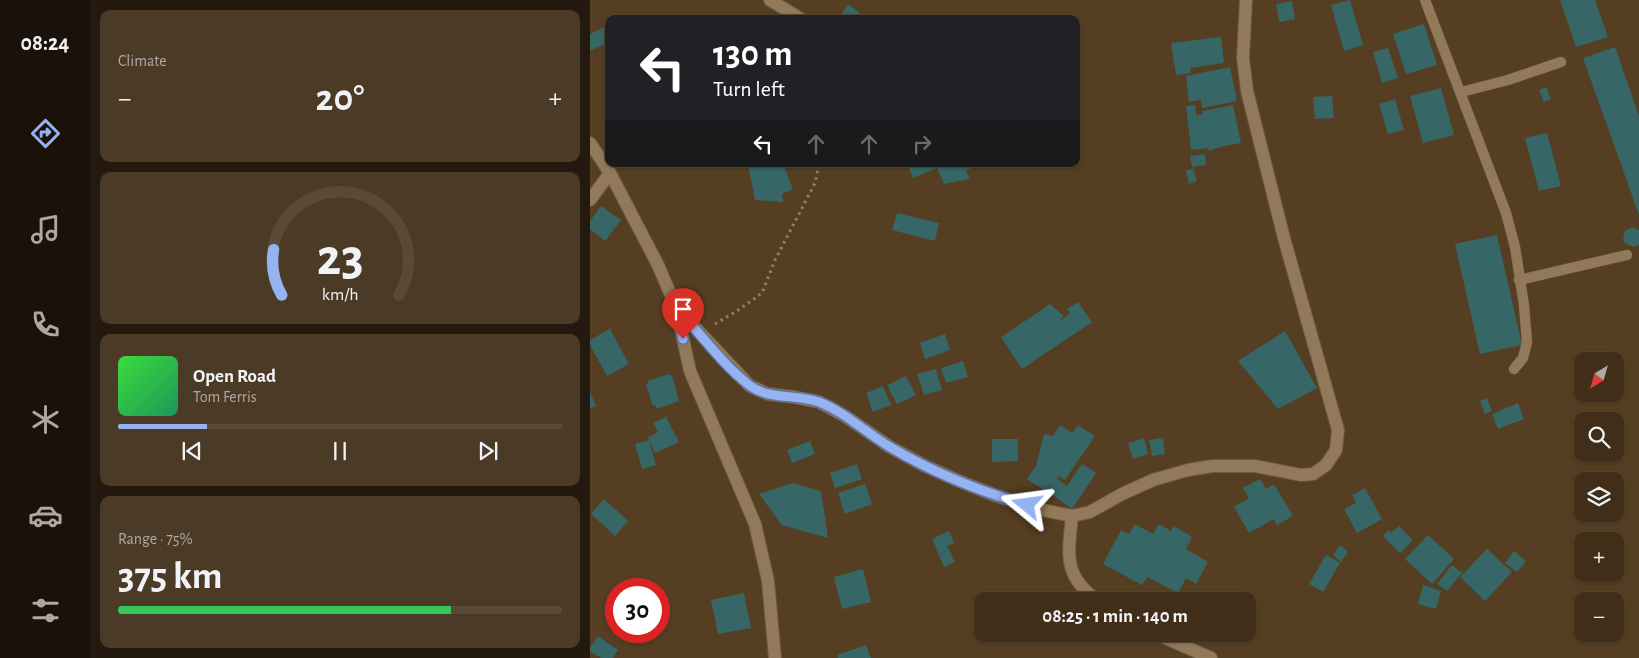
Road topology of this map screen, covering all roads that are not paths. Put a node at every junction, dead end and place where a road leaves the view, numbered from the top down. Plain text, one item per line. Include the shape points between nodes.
1 (770, 0) edge
2 (1246, 0) edge
3 (1425, 0) edge
4 (794, 15) edge
5 (1561, 62) dead end
6 (1461, 92) junction
7 (590, 142) edge
8 (605, 166) edge
9 (606, 167) edge
10 (610, 174) junction
11 (590, 200) edge
12 (1627, 255) dead end
13 (1519, 280) junction
14 (676, 307) junction
15 (1514, 369) dead end
16 (1072, 516) junction
17 (1086, 592) edge
18 (1174, 642) edge
19 (775, 658) edge
20 (1211, 658) edge

1 - 4 street
2 - 16 street via 1243,58 1247,91 1338,430 1336,450 1326,465 1313,474 1301,475 1255,466 1213,466 1153,480 1090,512
3 - 6 lane
5 - 6 lane
6 - 13 lane via 1506,213
7 - 8 street
9 - 10 street
10 - 11 street
10 - 14 street via 658,265
12 - 13 lane
13 - 15 lane via 1527,342 1523,358
14 - 16 street via 750,386 768,394 819,402 925,466 994,495
14 - 19 street via 690,371 755,524 768,581
16 - 17 street via 1072,574
18 - 20 street

